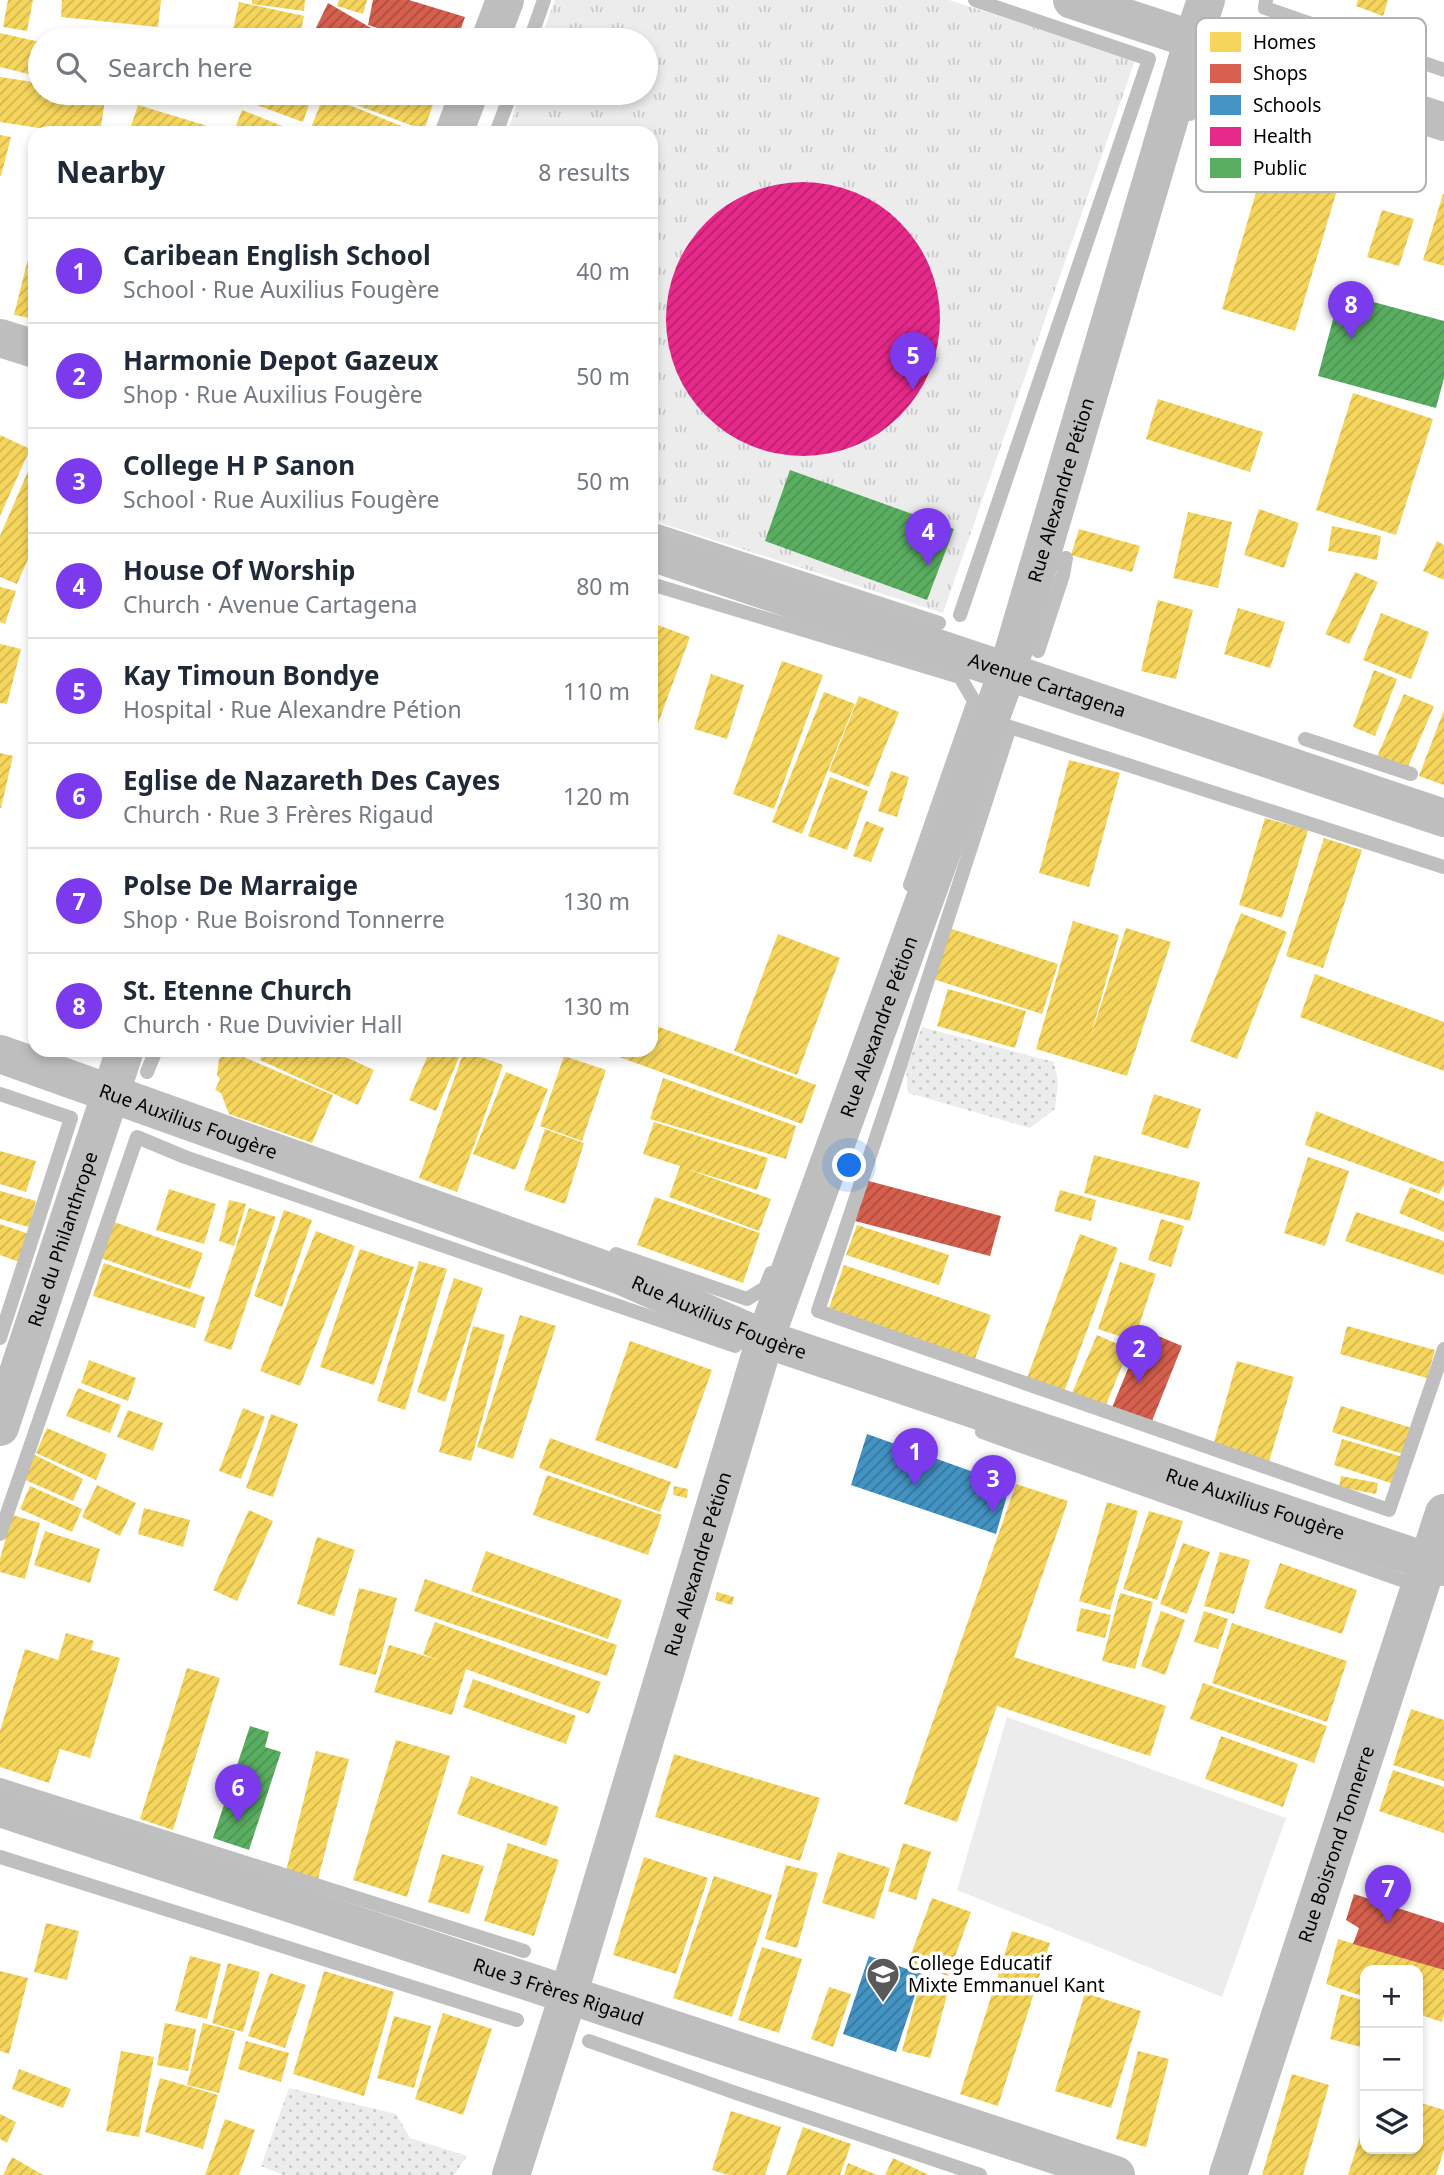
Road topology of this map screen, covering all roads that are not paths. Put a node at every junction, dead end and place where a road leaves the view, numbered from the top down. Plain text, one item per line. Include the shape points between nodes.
1 (505, 0) edge
2 (1072, 0) edge
3 (1206, 0) edge
4 (1200, 18) edge
5 (494, 28) edge
6 (1196, 30) edge
7 (1193, 39) junction
8 (1196, 40) edge
9 (464, 105) edge
10 (1426, 116) edge
11 (1444, 122) edge
12 (457, 126) edge
13 (0, 338) edge
14 (28, 347) edge
15 (658, 554) edge
16 (1007, 673) junction
17 (1444, 818) edge
18 (0, 1054) edge
19 (122, 1057) edge
20 (110, 1091) junction
21 (765, 1339) junction
22 (0, 1427) edge
23 (1444, 1513) edge
24 (1436, 1564) edge
25 (0, 1808) edge
26 (568, 1996) junction
27 (510, 2175) edge
28 (1116, 2175) edge
29 (1228, 2175) edge

1 - 5 street
2 - 7 street
3 - 4 street, Rue Alexandre Pétion
6 - 7 street, Rue Alexandre Pétion
7 - 8 street
7 - 16 street, Rue Alexandre Pétion
9 - 12 street
10 - 11 street
13 - 14 street
15 - 16 street, Avenue Cartagena
16 - 17 street, Avenue Cartagena
16 - 21 street, Rue Alexandre Pétion
18 - 20 street, Rue Auxilius Fougère
19 - 20 street, Rue du Philanthrope
20 - 21 street, Rue Auxilius Fougère via 622,1276
20 - 22 street, Rue du Philanthrope
21 - 24 street, Rue Auxilius Fougère
21 - 26 street, Rue Alexandre Pétion
23 - 24 street, Rue Boisrond Tonnerre
24 - 29 street, Rue Boisrond Tonnerre
25 - 26 street, Rue 3 Frères Rigaud
26 - 27 street, Rue Alexandre Pétion
26 - 28 street, Rue 3 Frères Rigaud

